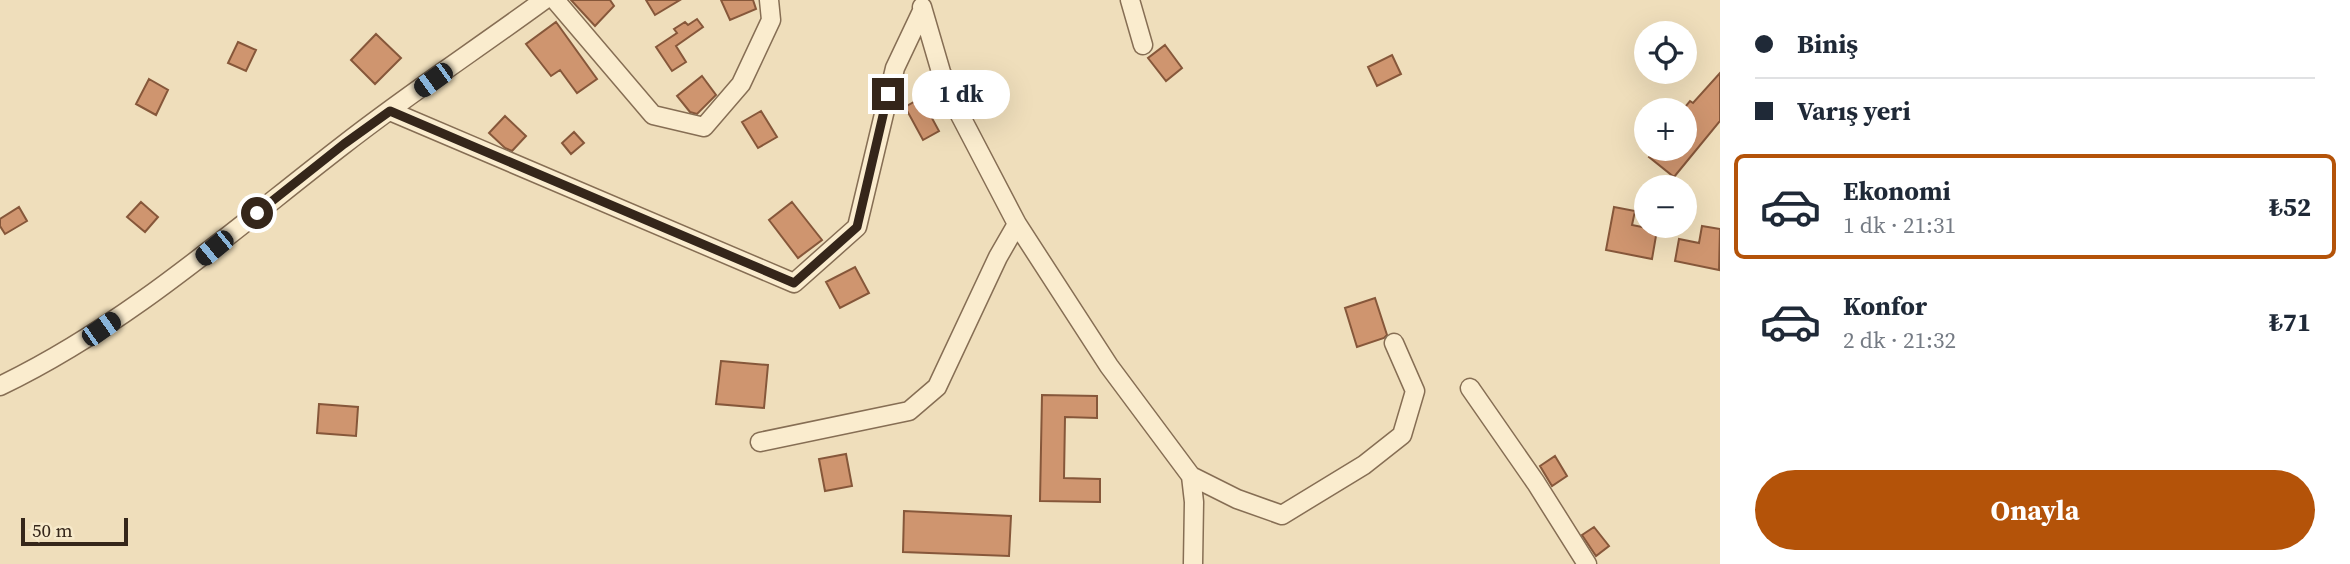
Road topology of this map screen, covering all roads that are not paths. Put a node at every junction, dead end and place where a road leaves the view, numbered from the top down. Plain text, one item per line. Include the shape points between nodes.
1 (544, 0) edge
2 (555, 0) edge
3 (769, 0) edge
4 (1130, 0) edge
5 (922, 6) edge
6 (1143, 45) dead end
7 (390, 111) junction
8 (1017, 224) junction
9 (1394, 343) dead end
10 (0, 386) edge
11 (1470, 388) dead end
12 (760, 442) dead end
13 (1191, 476) junction
14 (1193, 564) edge
15 (1587, 564) edge

1 - 7 street
2 - 3 street via 653,115 704,127 740,83 771,20
4 - 6 street
5 - 7 street via 895,68 857,227 794,283
5 - 8 street via 941,72
7 - 10 street via 170,281 101,329
8 - 12 street via 937,387 909,411
8 - 13 street via 1109,366
9 - 13 street via 1415,391 1402,435 1364,465 1282,515
11 - 15 street
13 - 14 street

